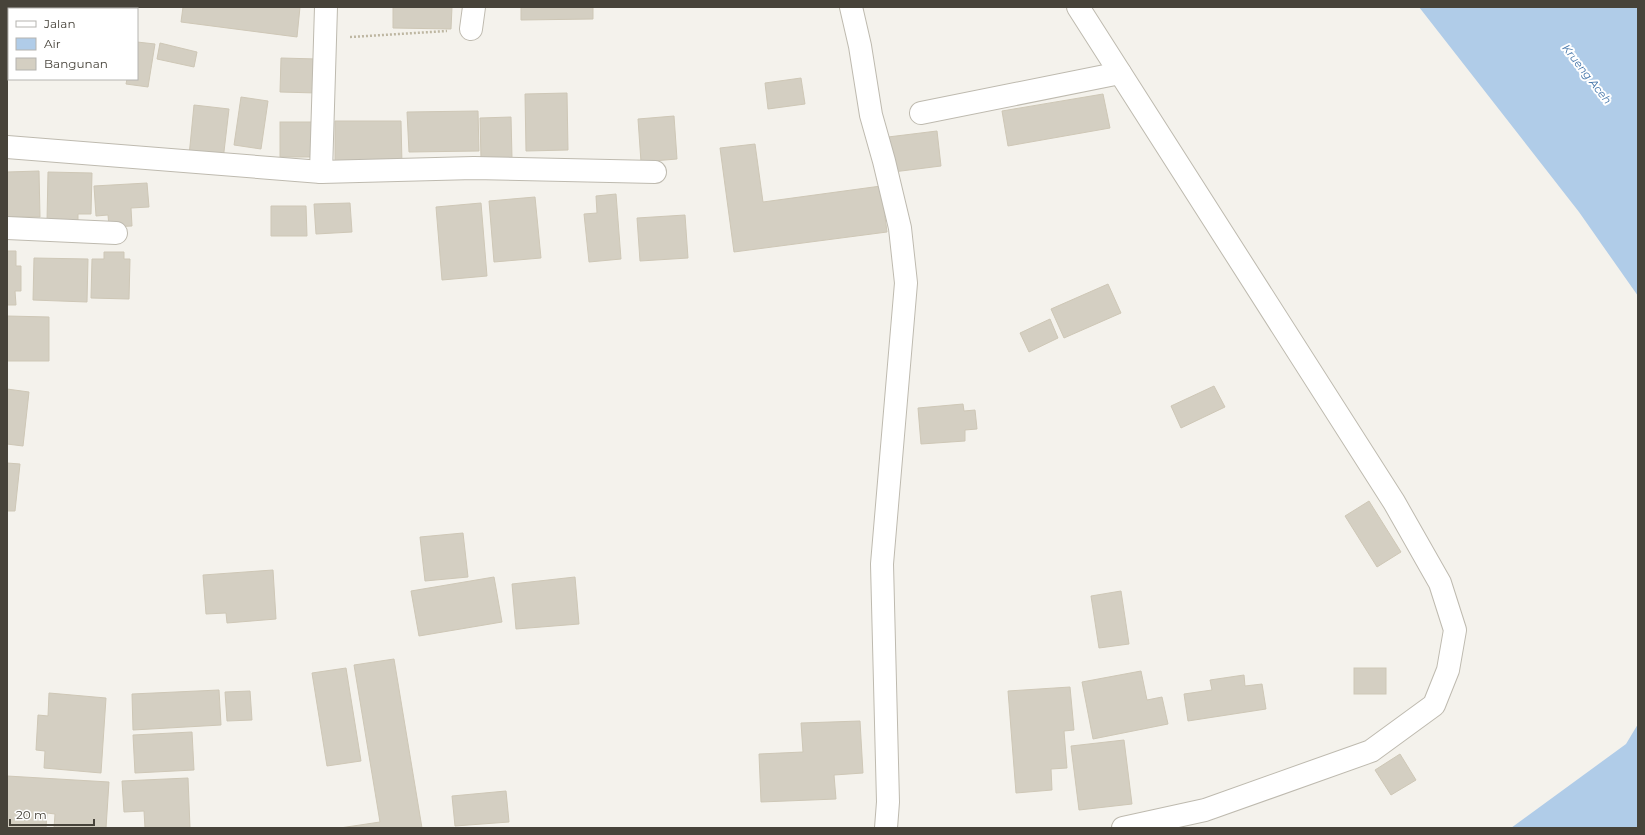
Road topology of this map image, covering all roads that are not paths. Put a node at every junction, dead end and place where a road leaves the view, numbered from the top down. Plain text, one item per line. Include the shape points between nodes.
1 (326, 7) edge
2 (474, 7) edge
3 (850, 7) edge
4 (1078, 7) edge
5 (471, 29) road end
6 (1120, 73) junction
7 (921, 113) dead end
8 (7, 147) edge
9 (321, 172) junction
10 (655, 172) dead end
11 (7, 228) edge
12 (116, 233) dead end
13 (886, 828) edge
14 (1123, 828) edge

1 - 9 street
2 - 5 street
3 - 13 street via 860,46 871,115 900,228 906,282 882,564 888,802
4 - 6 street
6 - 7 street
6 - 14 street via 1394,502 1440,584 1455,630 1448,670 1434,705 1371,751 1205,810
8 - 9 street
9 - 10 street via 474,168
11 - 12 street

